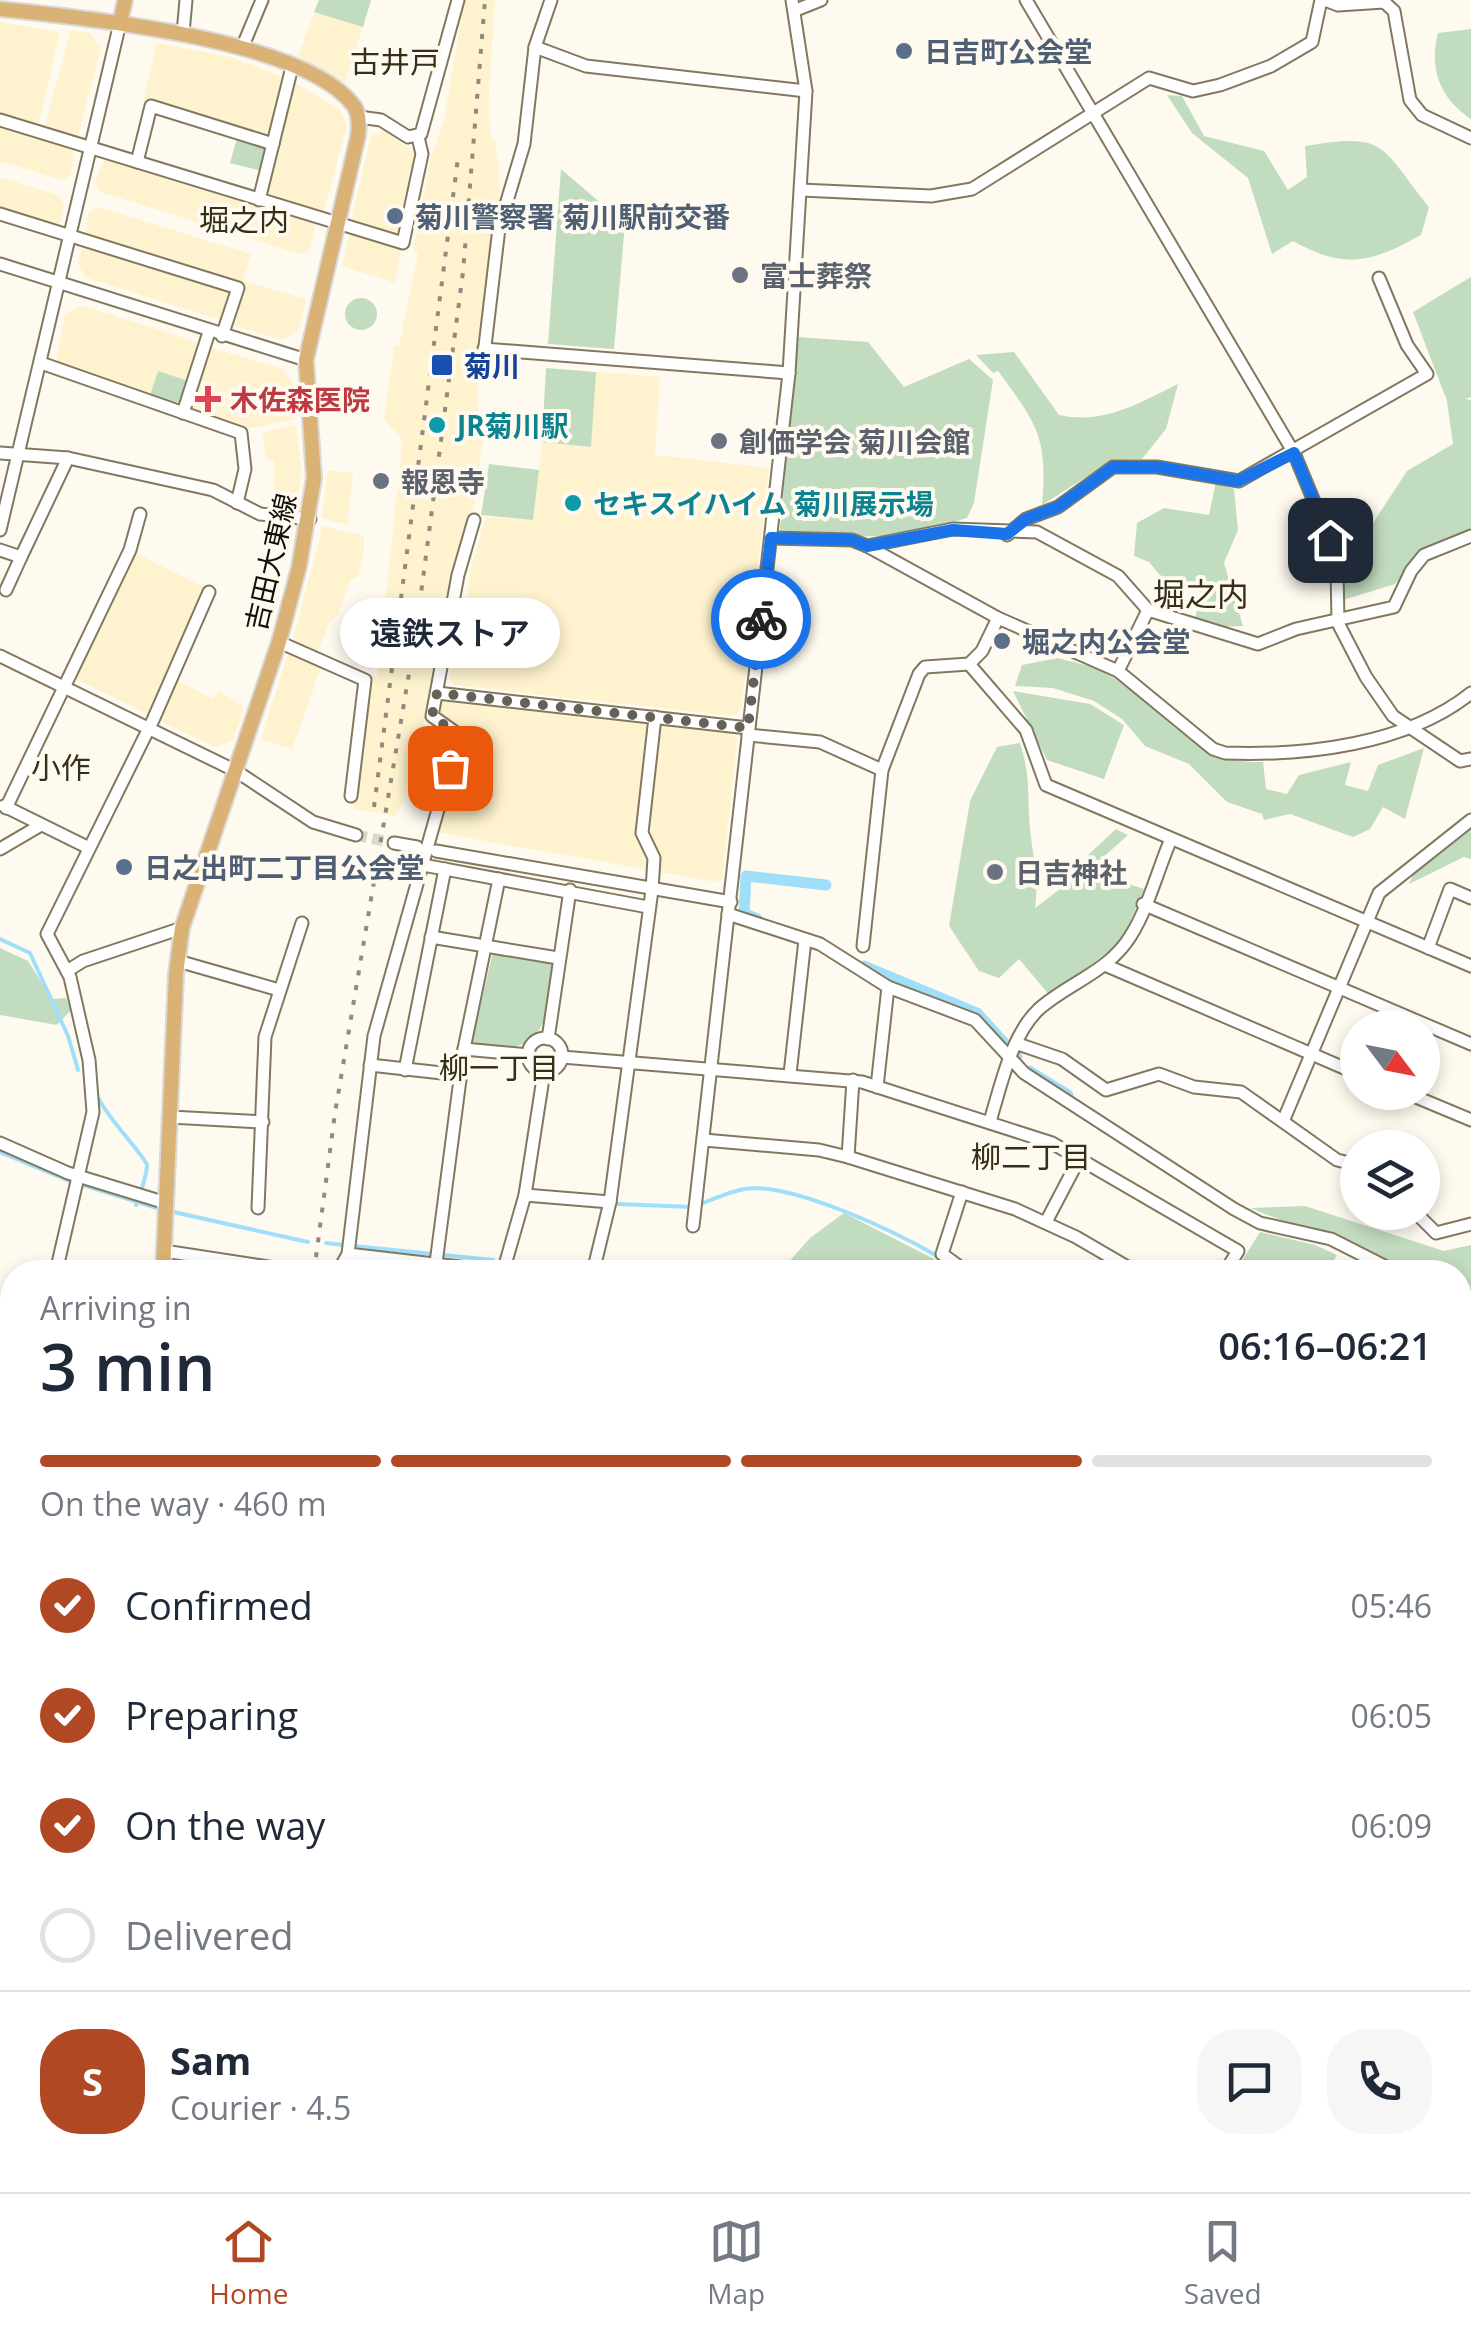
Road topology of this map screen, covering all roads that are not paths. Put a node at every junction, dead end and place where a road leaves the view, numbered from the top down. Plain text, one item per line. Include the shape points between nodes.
1 (126, 0) edge
2 (186, 0) edge
3 (262, 0) edge
4 (458, 0) edge
5 (551, 0) edge
6 (821, 0) edge
7 (1026, 0) edge
8 (1323, 0) edge
9 (794, 5) edge
10 (0, 9) edge
11 (120, 23) junction
12 (183, 33) junction
13 (535, 47) junction
14 (242, 48) junction
15 (292, 67) junction
16 (806, 91) junction
17 (1091, 112) junction
18 (358, 117) junction
19 (0, 120) edge
20 (418, 136) junction
21 (1471, 138) edge
22 (273, 144) junction
23 (90, 148) junction
24 (137, 162) junction
25 (801, 190) junction
26 (260, 200) junction
27 (0, 214) edge
28 (337, 224) junction
29 (70, 236) junction
30 (0, 264) edge
31 (1379, 278) dead end
32 (59, 283) junction
33 (216, 334) junction
34 (484, 349) junction
35 (306, 360) junction
36 (40, 362) junction
37 (484, 363) dead end
38 (789, 373) junction
39 (183, 413) junction
40 (0, 453) edge
41 (20, 453) junction
42 (1294, 453) junction
43 (68, 458) junction
44 (236, 503) junction
45 (140, 514) dead end
46 (310, 519) junction
47 (474, 520) dead end
48 (0, 530) edge
49 (1007, 534) junction
50 (1471, 536) edge
51 (771, 538) junction
52 (867, 546) junction
53 (0, 550) edge
54 (21, 558) junction
55 (6, 590) dead end
56 (208, 592) dead end
57 (1148, 610) junction
58 (998, 618) junction
59 (1338, 623) junction
60 (279, 642) junction
61 (0, 656) edge
62 (969, 664) junction
63 (1118, 671) junction
64 (64, 688) junction
65 (437, 693) junction
66 (1471, 693) edge
67 (655, 717) junction
68 (1407, 727) junction
69 (148, 729) junction
70 (748, 731) junction
71 (1466, 760) edge
72 (882, 770) junction
73 (1471, 771) edge
74 (236, 772) junction
75 (351, 796) dead end
76 (3, 806) edge
77 (1471, 820) edge
78 (41, 824) junction
79 (356, 835) tunnel mouth
80 (1171, 839) junction
81 (394, 843) tunnel mouth
82 (417, 847) dead end
83 (89, 848) junction
84 (0, 849) edge
85 (436, 851) dead end
86 (424, 865) junction
87 (445, 868) junction
88 (499, 878) junction
89 (570, 890) junction
90 (652, 890) junction
91 (1471, 898) edge
92 (1144, 904) junction
93 (648, 907) junction
94 (730, 908) junction
95 (1366, 922) junction
96 (302, 923) dead end
97 (182, 928) junction
98 (431, 937) junction
99 (805, 940) junction
100 (487, 946) junction
101 (863, 946) dead end
102 (1428, 948) junction
103 (558, 958) junction
104 (178, 961) junction
105 (1105, 966) junction
106 (1471, 966) edge
107 (67, 971) junction
108 (888, 987) junction
109 (1338, 988) junction
110 (279, 990) junction
111 (548, 1039) junction
112 (1018, 1044) junction
113 (1471, 1044) edge
114 (464, 1049) junction
115 (529, 1054) junction
116 (1309, 1054) junction
117 (562, 1057) junction
118 (1010, 1058) junction
119 (628, 1060) junction
120 (370, 1064) junction
121 (712, 1067) junction
122 (1340, 1067) edge
123 (405, 1070) junction
124 (544, 1072) junction
125 (790, 1074) junction
126 (460, 1076) junction
127 (854, 1080) junction
128 (877, 1086) junction
129 (1440, 1107) edge
130 (170, 1117) junction
131 (1284, 1119) junction
132 (1471, 1120) edge
133 (990, 1121) junction
134 (263, 1122) junction
135 (704, 1140) junction
136 (0, 1143) edge
137 (848, 1157) junction
138 (1079, 1159) junction
139 (1340, 1161) edge
140 (76, 1181) junction
141 (962, 1192) junction
142 (525, 1195) junction
143 (610, 1202) junction
144 (166, 1208) junction
145 (258, 1208) dead end
146 (695, 1212) dead end
147 (1046, 1222) junction
148 (1471, 1224) edge
149 (1433, 1230) edge
150 (349, 1248) junction
151 (164, 1251) junction
152 (59, 1260) edge
153 (164, 1260) edge
154 (223, 1260) edge
155 (344, 1260) edge
156 (414, 1260) edge
157 (436, 1260) edge
158 (506, 1260) edge
159 (596, 1260) edge
160 (950, 1260) edge
161 (1103, 1260) edge
162 (1232, 1260) edge
163 (1372, 1260) edge

1 - 11 main road
2 - 12 street
3 - 14 street
4 - 20 street
5 - 13 street
6 - 9 street
7 - 17 street
8 - 17 street via 1312,42 1271,66 1193,90 1149,78
8 - 21 street via 1384,2 1394,11 1410,100 1422,115
9 - 16 street
10 - 11 main road
11 - 12 main road
11 - 23 street
12 - 14 main road
13 - 16 street via 586,66
13 - 34 street via 524,144 499,228
14 - 15 main road
15 - 18 main road via 348,100
15 - 22 street
16 - 25 street
17 - 25 street via 972,189 931,196
17 - 42 street
18 - 20 street
18 - 28 main road, 吉田大東線
19 - 23 street
20 - 28 street via 422,154 404,243
22 - 24 street via 150,106
22 - 26 street
23 - 24 street
23 - 29 street
24 - 26 street
25 - 38 street
26 - 28 street
27 - 29 street
28 - 35 main road, 吉田大東線
29 - 32 street
29 - 33 street via 238,288
30 - 32 street
31 - 42 street via 1427,374
32 - 33 street
32 - 36 street
33 - 35 street
33 - 39 street
34 - 37 street
34 - 38 street
35 - 46 main road, 吉田大東線 via 314,462
36 - 39 street
36 - 41 street
38 - 51 street
39 - 44 street via 241,433 246,469
40 - 41 street
41 - 43 street
41 - 48 street
42 - 49 street via 1238,481 1113,467
42 - 59 street via 1337,567
43 - 44 street via 212,490
43 - 54 street
44 - 46 street via 260,514
45 - 64 street via 130,550
46 - 60 main road, 吉田大東線
47 - 65 street
49 - 52 street via 953,530
49 - 57 street via 1046,535 1118,576
50 - 59 street via 1424,555 1394,606
51 - 52 street
51 - 70 street
52 - 58 street
53 - 54 street
54 - 55 street
56 - 69 street
57 - 59 street via 1258,644
57 - 63 street
58 - 62 street
58 - 63 street
59 - 68 street via 1366,677
60 - 74 main road, 吉田大東線
60 - 75 street via 365,680
61 - 64 street
62 - 72 street via 919,674
62 - 80 street via 1026,730 1046,785
63 - 68 street via 1225,753 1306,751
64 - 69 street
64 - 76 street
65 - 67 street
65 - 86 street via 432,716 460,736
66 - 68 street
67 - 70 street
67 - 90 street via 642,832 654,858
68 - 71 street
69 - 74 street
69 - 83 street
70 - 72 street via 820,742
70 - 94 street
71 - 73 street
72 - 101 street
74 - 79 street via 313,822
74 - 97 main road, 吉田大東線
76 - 78 street
77 - 95 street via 1380,892
78 - 83 street
78 - 84 street
80 - 92 street
80 - 95 street
81 - 82 street
83 - 107 street via 47,934
85 - 90 street
86 - 87 street
86 - 120 street
87 - 88 street
87 - 98 street
88 - 89 street
88 - 100 street
89 - 93 street
89 - 103 street
90 - 93 street
90 - 94 street
91 - 102 street via 1450,889
92 - 105 street via 1127,942
92 - 109 street
93 - 119 street
94 - 99 street
94 - 121 street
95 - 102 street
95 - 109 street
96 - 110 street
97 - 104 main road, 吉田大東線
97 - 107 street
98 - 100 street
98 - 123 street
99 - 108 street
99 - 125 street
100 - 103 street
100 - 114 street
102 - 106 street
103 - 111 street
104 - 110 street
104 - 130 main road, 吉田大東線
105 - 112 street via 1038,1010
105 - 116 street
107 - 140 street via 89,1060 92,1112
108 - 118 street via 975,1020
108 - 128 street
109 - 113 street
109 - 116 street
110 - 134 street via 265,1038
111 - 115 street via 536,1042
111 - 117 street
112 - 118 street
112 - 131 street via 1062,1059 1106,1090 1159,1074 1194,1087 1241,1092
114 - 115 street
114 - 126 street
115 - 124 street via 532,1066
116 - 122 street
116 - 131 street
117 - 119 street
117 - 124 street
118 - 133 street
118 - 163 street via 1260,1223 1330,1239
119 - 121 street
119 - 143 street
120 - 123 street
120 - 150 street
121 - 125 street
121 - 135 street
123 - 126 street
124 - 142 street
125 - 127 street
126 - 157 street
127 - 128 street
127 - 137 street
128 - 133 street
129 - 132 street
130 - 134 street
130 - 144 main road, 吉田大東線
131 - 139 street
133 - 138 street
134 - 145 street
135 - 137 street
135 - 146 street
136 - 140 street
137 - 141 street
138 - 147 street
138 - 162 street via 1238,1251
140 - 144 street
140 - 152 street
141 - 147 street
141 - 160 street via 942,1254
142 - 143 street
142 - 158 street
143 - 159 street
144 - 151 main road, 吉田大東線
147 - 161 street
148 - 149 street
150 - 155 street
150 - 156 street
151 - 153 main road, 吉田大東線
151 - 154 street

